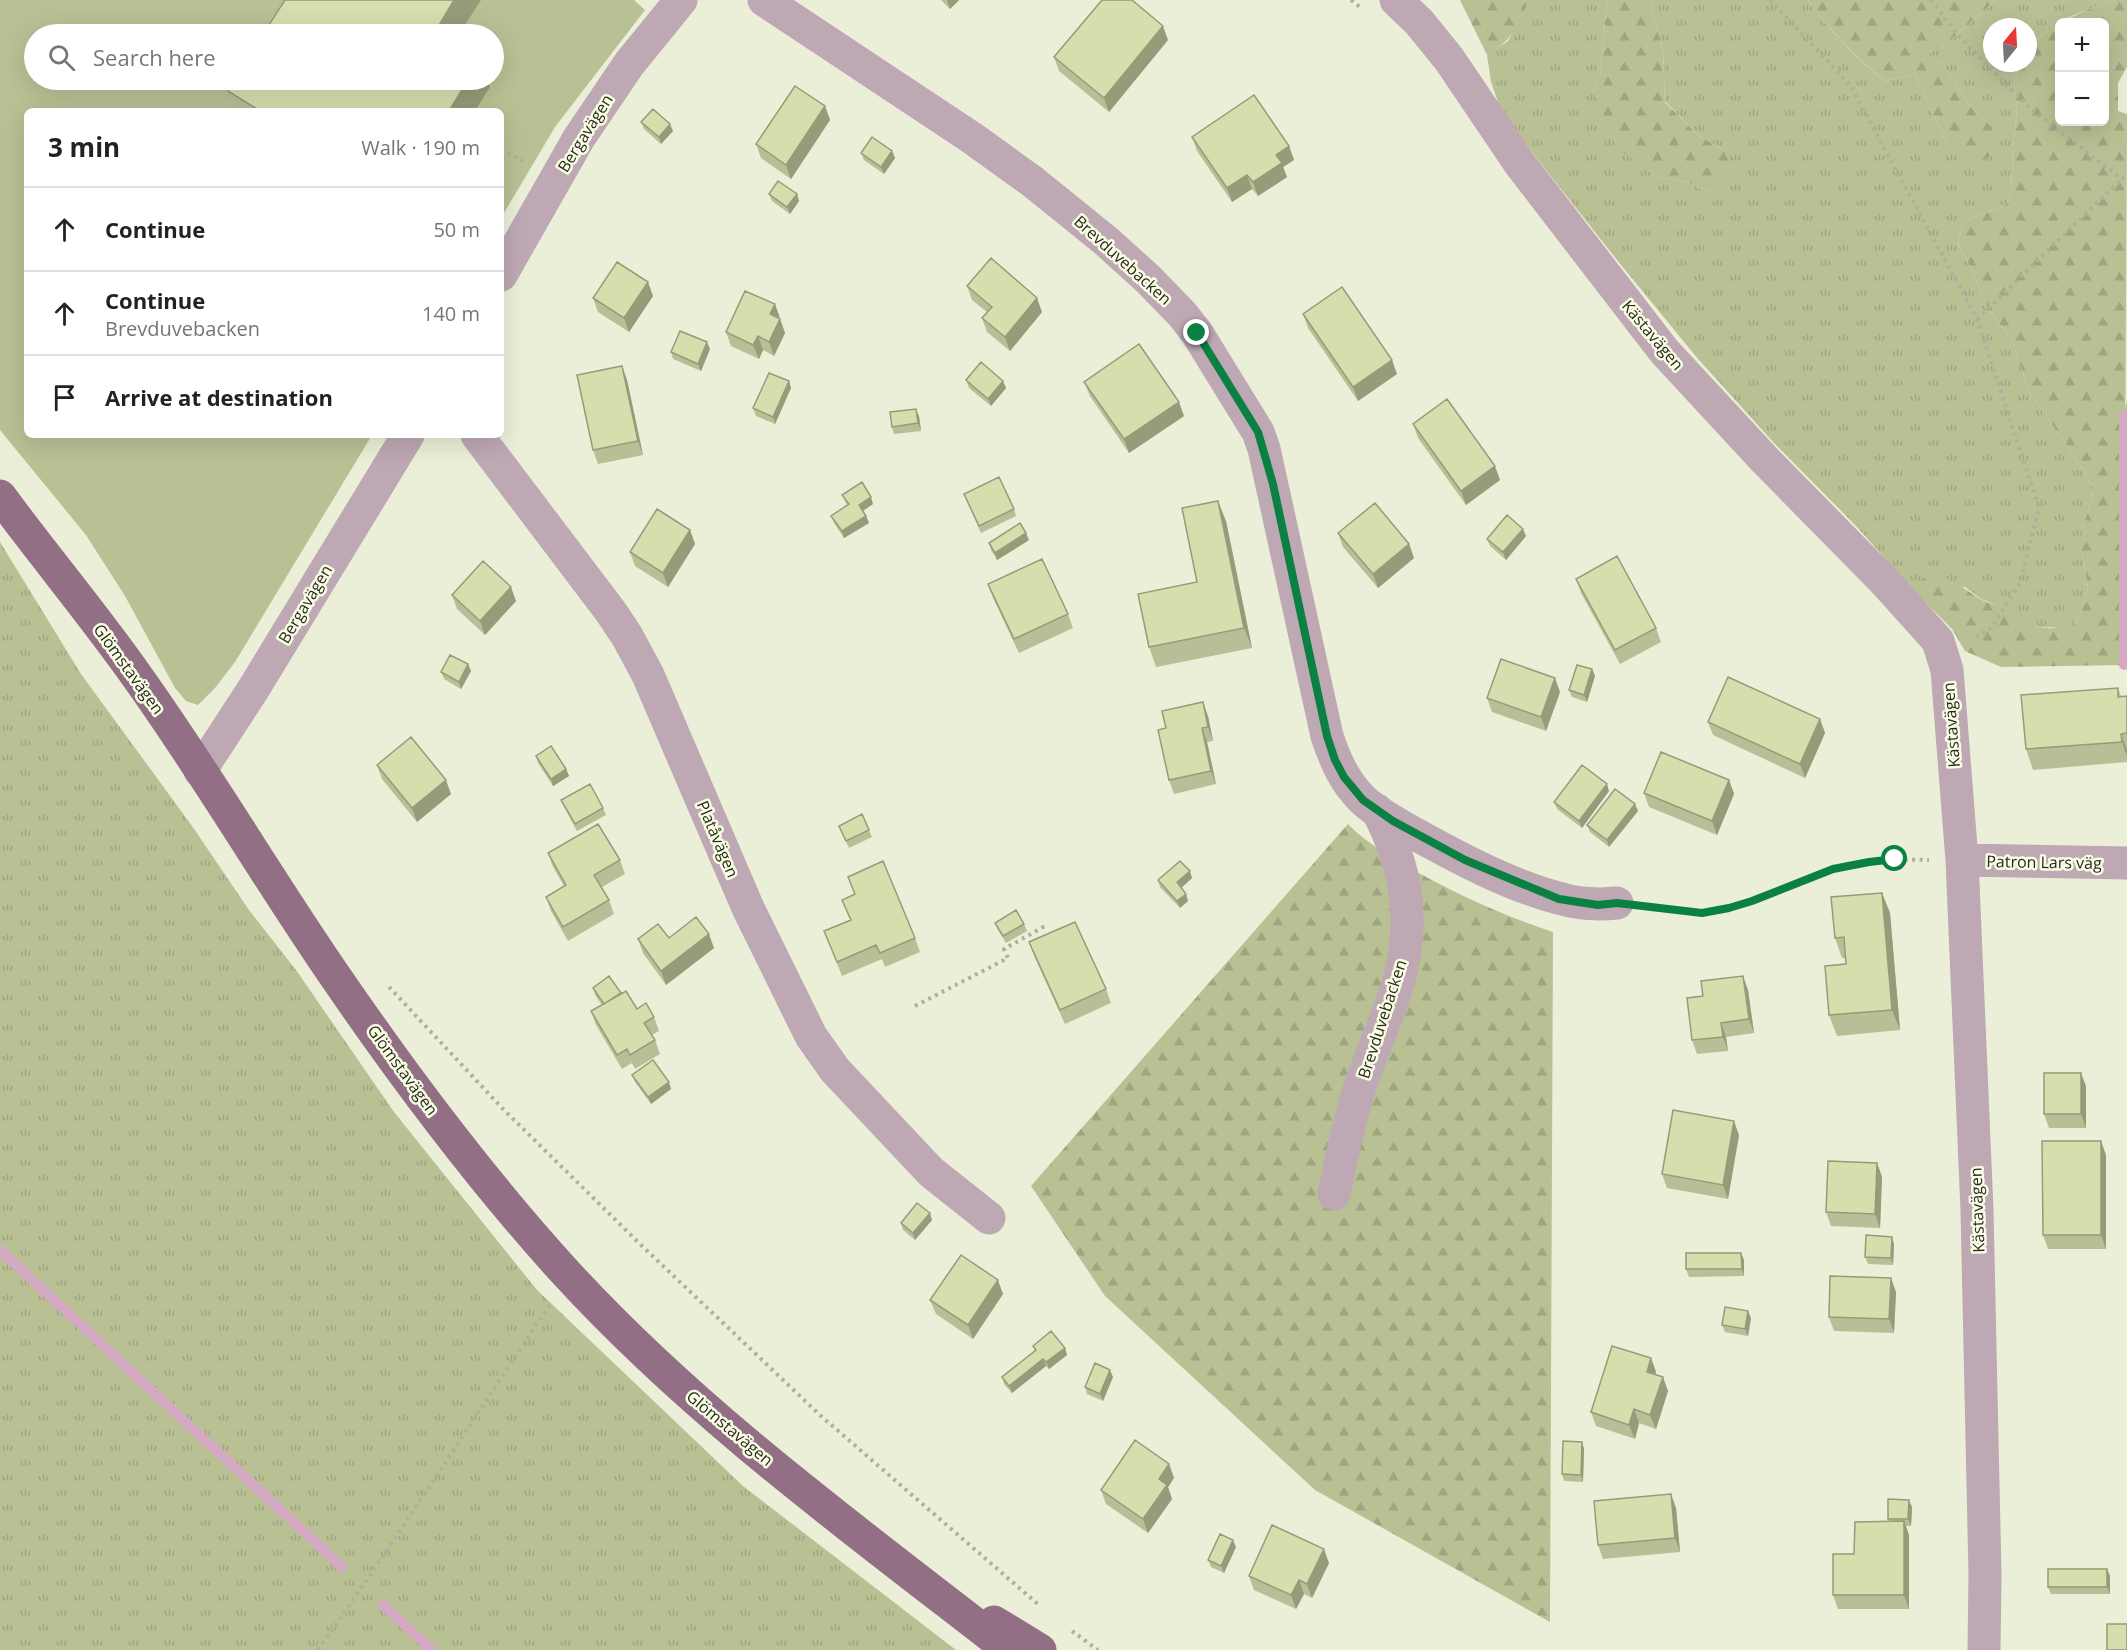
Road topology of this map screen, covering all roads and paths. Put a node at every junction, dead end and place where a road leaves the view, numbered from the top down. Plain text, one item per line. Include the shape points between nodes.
1 (681, 0) edge
2 (764, 0) edge
3 (1396, 0) edge
4 (1770, 0) edge
5 (1930, 0) edge
6 (2127, 173) edge
7 (2122, 179) junction
8 (504, 269) edge
9 (1977, 319) junction
10 (406, 438) edge
11 (479, 438) edge
12 (0, 496) edge
13 (1944, 656) junction
14 (200, 771) junction
15 (1377, 810) junction
16 (1895, 859) dead end
17 (1962, 860) junction
18 (2127, 863) edge
19 (1617, 903) joint
20 (1047, 925) dead end
21 (384, 982) dead end
22 (915, 1006) dead end
23 (1334, 1194) dead end
24 (989, 1218) dead end
25 (569, 1276) junction
26 (898, 1563) junction
27 (1048, 1612) dead end
28 (1066, 1626) dead end
29 (318, 1650) edge
30 (1009, 1650) edge
31 (1040, 1650) edge
32 (1098, 1650) edge
33 (1984, 1650) edge

1 - 8 street, Bergavägen via 629,64 579,138
2 - 15 street, Brevduvebacken via 1033,182 1148,279 1197,333 1258,432 1273,484 1327,736 1344,777
3 - 13 street, Kästavägen via 1449,59 1520,164 1664,351 1885,582 1938,641
4 - 9 path via 1850,85
5 - 7 path via 1957,34 2031,109
6 - 7 path
7 - 9 path
9 - 13 path via 2039,507 2020,583 1991,628
10 - 14 street, Bergavägen
11 - 24 street, Platåvägen via 627,636 648,675 766,947 811,1036 859,1097 931,1172
12 - 14 main road, Glömstavägen via 135,673
13 - 17 street, Kästavägen
14 - 25 main road, Glömstavägen via 394,1058 481,1173
15 - 19 street, Brevduvebacken via 1465,860 1547,895 1598,905
15 - 23 street, Brevduvebacken via 1393,840 1402,871 1407,907 1406,946 1398,983 1360,1087
16 - 19 path via 1833,869 1752,901 1702,913
17 - 18 street, Patron Lars väg
17 - 33 street, Kästavägen via 1977,1210
20 - 22 path via 1004,949 1008,958
21 - 27 path via 511,1117 813,1409
25 - 26 main road, Glömstavägen via 679,1384 767,1460
25 - 29 path
26 - 30 main road, Glömstavägen
26 - 31 main road, Glömstavägen
28 - 32 path

